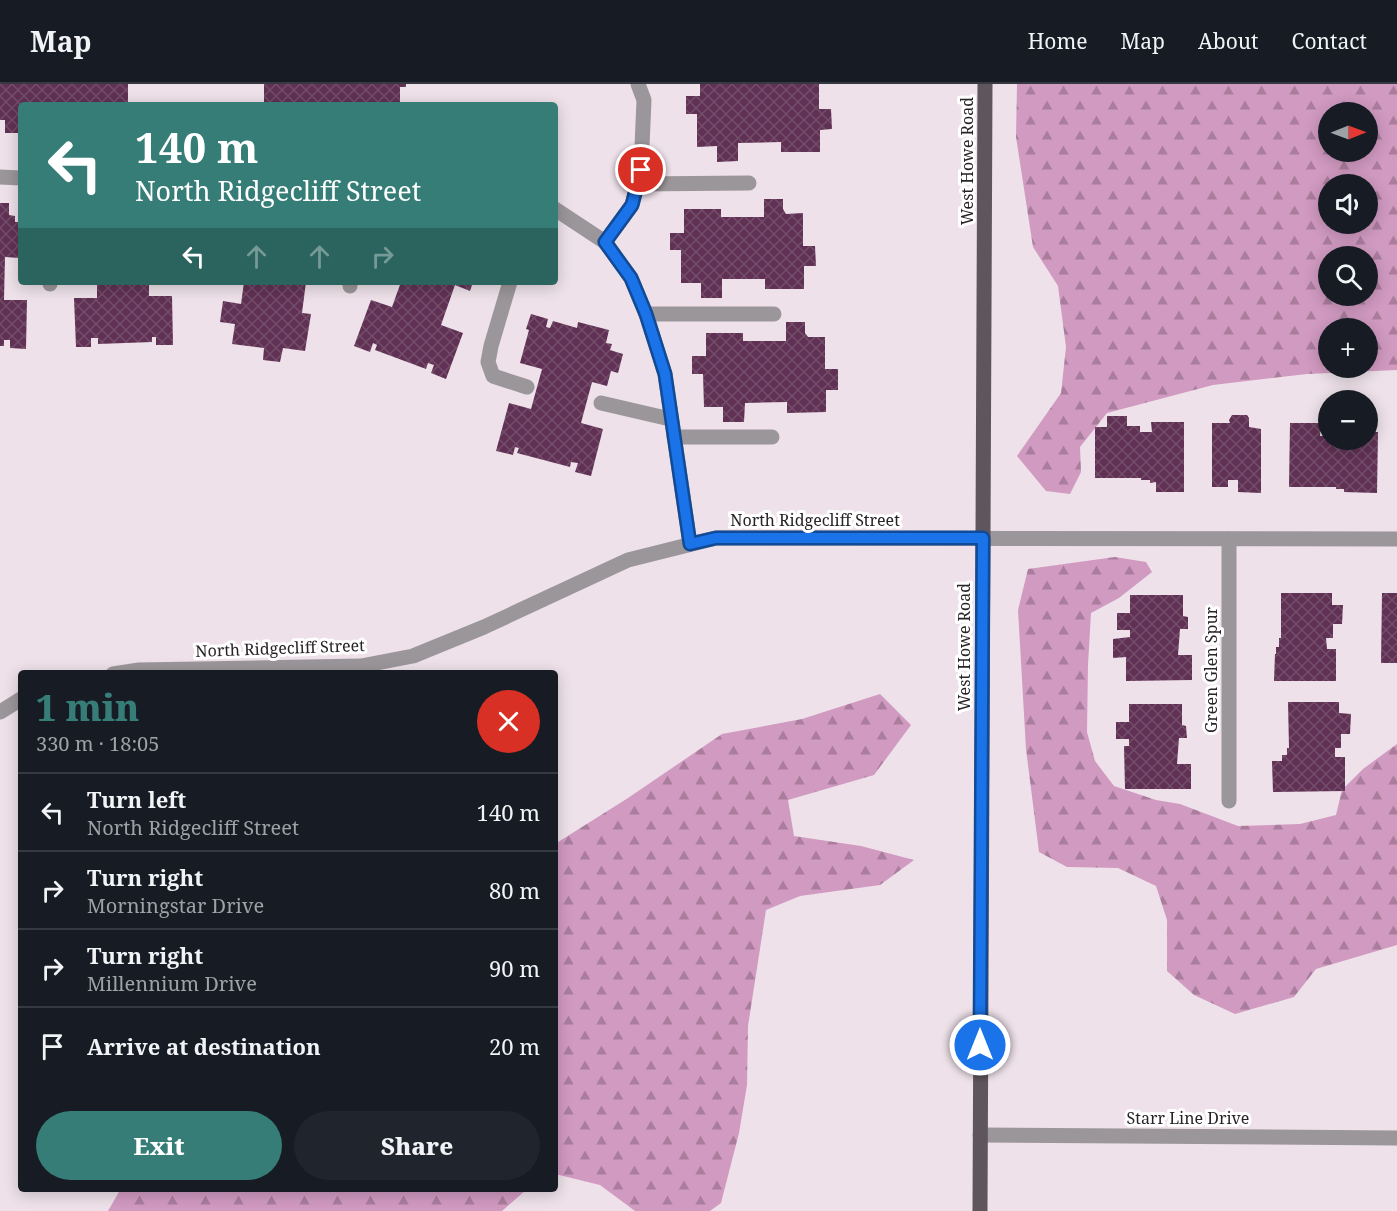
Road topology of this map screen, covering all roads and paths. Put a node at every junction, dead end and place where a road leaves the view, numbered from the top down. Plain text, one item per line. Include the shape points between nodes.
1 (638, 84) edge
2 (985, 84) edge
3 (0, 177) edge
4 (18, 178) edge
5 (749, 183) dead end
6 (637, 184) junction
7 (558, 210) edge
8 (605, 242) junction
9 (509, 285) edge
10 (646, 314) junction
11 (774, 314) dead end
12 (527, 387) dead end
13 (601, 403) dead end
14 (670, 419) junction
15 (772, 436) dead end
16 (674, 437) junction
17 (983, 538) junction
18 (1229, 539) junction
19 (1397, 539) edge
20 (690, 544) junction
21 (139, 670) edge
22 (18, 701) edge
23 (0, 712) edge
24 (1229, 801) dead end
25 (980, 1135) junction
26 (1397, 1138) edge
27 (980, 1211) edge

1 - 6 street via 645,100
2 - 17 main road, West Howe Road
3 - 4 street
5 - 6 street
6 - 8 street via 632,205
7 - 8 street
8 - 10 street via 631,278
9 - 12 street via 488,362 493,376
10 - 11 street
10 - 14 street via 665,374
13 - 14 street
14 - 16 street
15 - 16 street
16 - 20 street
17 - 18 street, North Ridgecliff Street
17 - 20 street, North Ridgecliff Street via 716,538
17 - 25 main road, West Howe Road
18 - 19 street, North Ridgecliff Street
18 - 24 street, Green Glen Spur
20 - 21 street, North Ridgecliff Street via 628,560 413,656 361,666
22 - 23 street
25 - 26 street, Starr Line Drive
25 - 27 main road, West Howe Road

